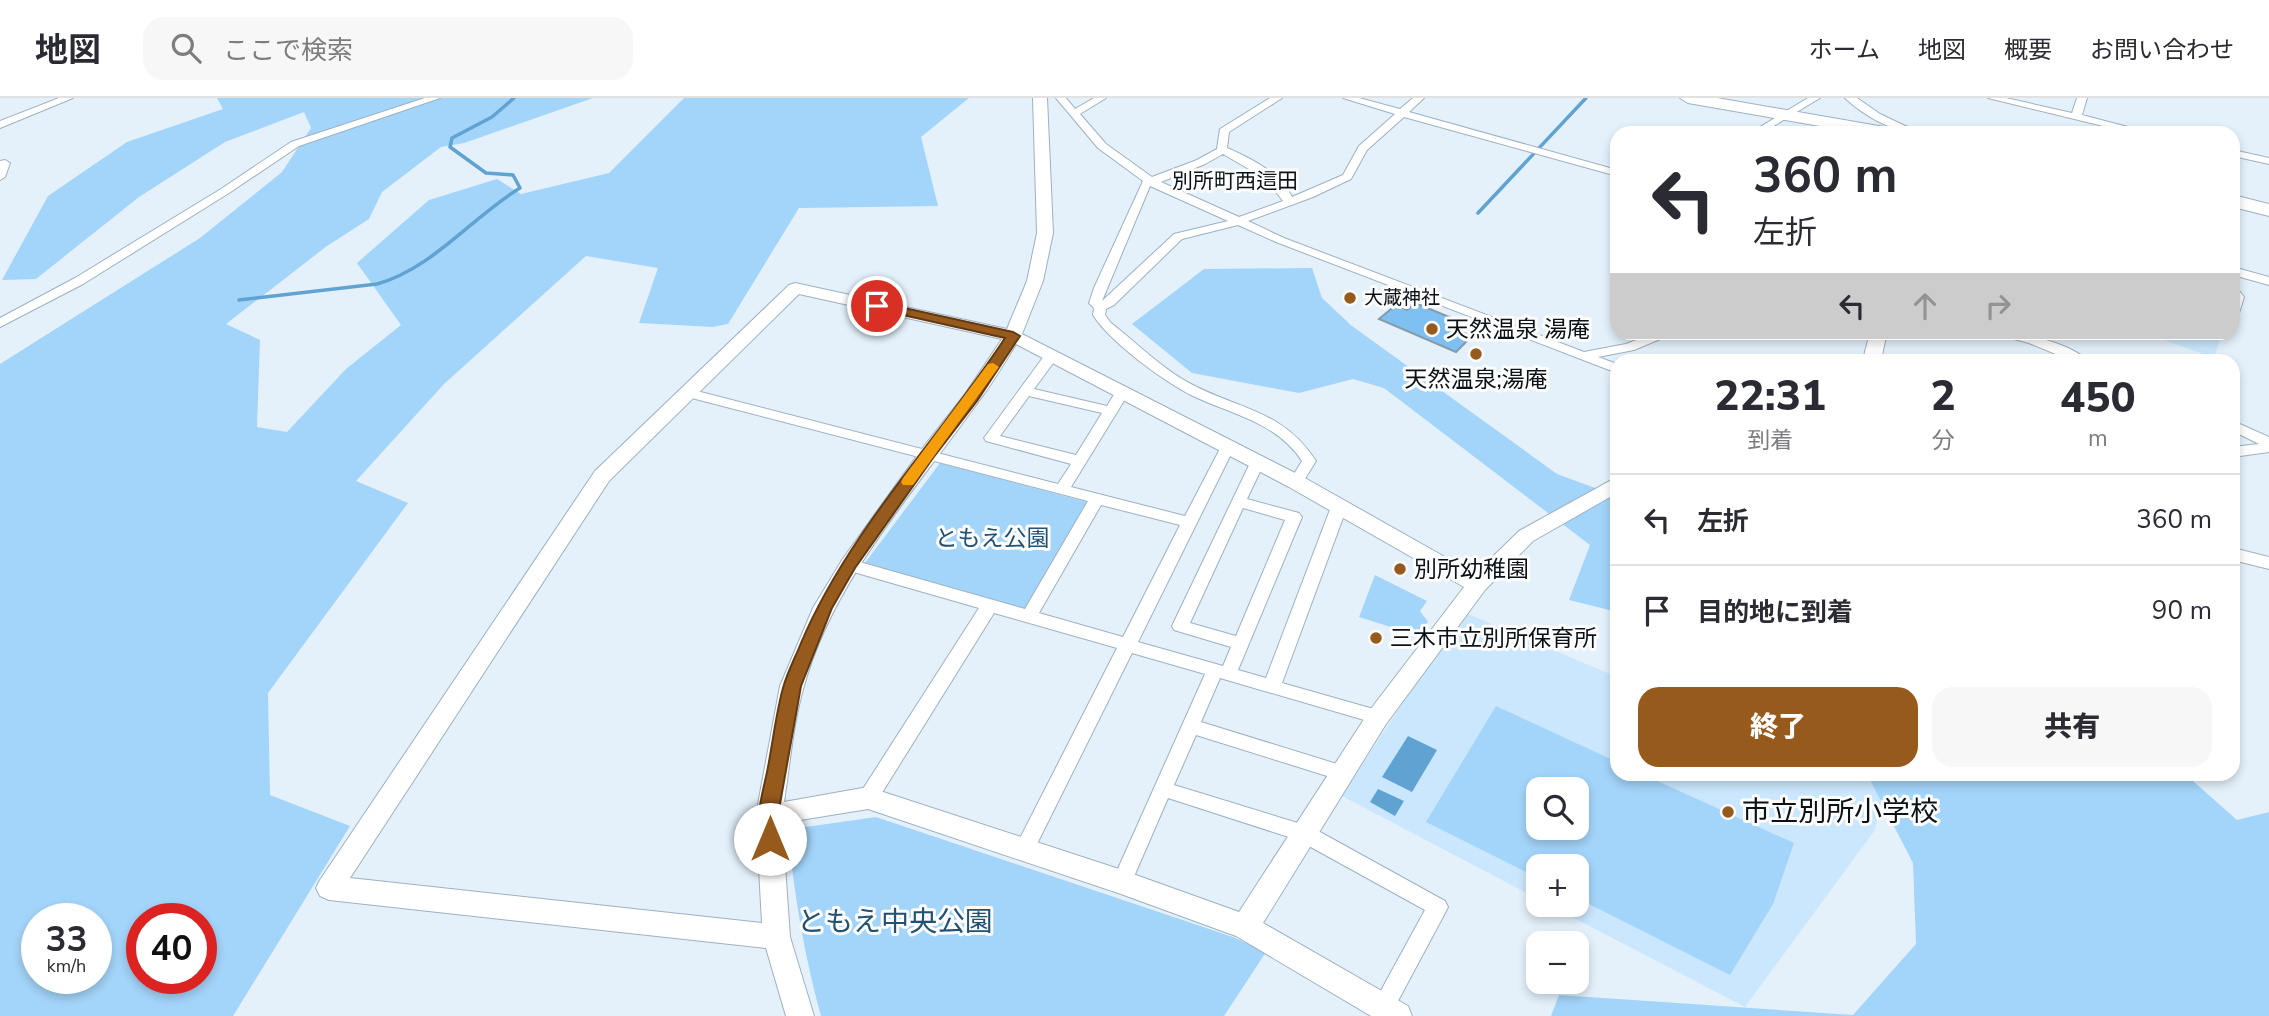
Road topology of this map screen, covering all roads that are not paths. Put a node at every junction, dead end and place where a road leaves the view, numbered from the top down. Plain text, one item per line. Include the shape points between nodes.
1 (68, 98) edge
2 (436, 98) edge
3 (1040, 98) edge
4 (1061, 98) edge
5 (1101, 98) edge
6 (1277, 98) edge
7 (1348, 98) edge
8 (1419, 98) edge
9 (1688, 98) edge
10 (1815, 98) edge
11 (1850, 98) edge
12 (1993, 98) edge
13 (2082, 98) edge
14 (1075, 113) junction
15 (1402, 113) junction
16 (1787, 115) junction
17 (2076, 117) junction
18 (0, 125) edge
19 (1767, 126) edge
20 (1832, 126) edge
21 (1899, 126) edge
22 (2115, 126) edge
23 (1222, 150) junction
24 (2240, 155) edge
25 (2269, 161) edge
26 (0, 164) edge
27 (1610, 171) edge
28 (0, 177) edge
29 (1150, 181) junction
30 (1289, 202) junction
31 (2240, 203) edge
32 (2269, 210) edge
33 (1236, 222) junction
34 (2240, 273) edge
35 (2269, 281) edge
36 (1100, 307) junction
37 (0, 323) edge
38 (1013, 336) junction
39 (1649, 340) edge
40 (2033, 340) edge
41 (2066, 354) edge
42 (1052, 355) junction
43 (1580, 356) junction
44 (1610, 367) edge
45 (1026, 391) junction
46 (1124, 391) junction
47 (685, 392) junction
48 (1111, 411) junction
49 (2240, 429) edge
50 (2269, 445) edge
51 (1228, 446) junction
52 (2240, 451) edge
53 (928, 454) junction
54 (1079, 461) junction
55 (1258, 461) junction
56 (1296, 482) junction
57 (1063, 488) junction
58 (1610, 488) edge
59 (1098, 497) junction
60 (1239, 502) junction
61 (1339, 507) junction
62 (1188, 522) junction
63 (2240, 556) edge
64 (2269, 563) edge
65 (849, 565) junction
66 (1477, 586) junction
67 (990, 605) junction
68 (1029, 616) junction
69 (1127, 644) junction
70 (1241, 644) junction
71 (1222, 672) junction
72 (1272, 686) junction
73 (1378, 717) junction
74 (1190, 726) junction
75 (1343, 773) junction
76 (1163, 789) junction
77 (868, 798) junction
78 (769, 815) junction
79 (1304, 833) junction
80 (1024, 850) junction
81 (1122, 883) junction
82 (1245, 927) junction
83 (776, 937) junction
84 (1391, 1012) edge
85 (800, 1016) edge

1 - 18 street
2 - 37 street via 295,144 79,281
3 - 38 street via 1045,233 1035,281
4 - 14 street
5 - 14 street
6 - 23 street via 1224,131
7 - 15 street
8 - 15 street
9 - 16 main road
10 - 16 street
11 - 21 street
12 - 17 street
13 - 17 street
14 - 29 street via 1102,146
15 - 27 street
15 - 30 street via 1363,148 1347,177
16 - 19 street
16 - 20 main road
17 - 22 street
23 - 29 street
23 - 30 street via 1246,160 1286,192
24 - 25 street
26 - 28 street via 5,163
29 - 33 street
29 - 36 street via 1104,279 1095,303
30 - 33 street
31 - 32 main road
33 - 36 street via 1178,236
33 - 43 street
34 - 35 street
36 - 56 street via 1106,326 1180,383 1207,398 1251,412 1301,444 1309,461
38 - 42 street
38 - 47 street via 795,288
38 - 53 street
39 - 43 street
40 - 41 street
42 - 45 street
42 - 46 street
43 - 44 street
45 - 48 street
45 - 54 street via 991,438
46 - 48 street
46 - 51 street
47 - 53 street
47 - 83 street via 602,476 329,888
48 - 54 street
49 - 50 street
50 - 52 street
51 - 55 street
51 - 62 street
53 - 57 street
53 - 65 street
54 - 57 street
55 - 56 street
55 - 60 street
56 - 61 street
57 - 59 street
58 - 66 street via 1526,536
59 - 62 street
59 - 68 street
60 - 70 street via 1294,517
60 - 70 street via 1180,626
61 - 66 street
61 - 72 street
62 - 69 street
63 - 64 street
65 - 67 street
65 - 78 street via 824,608 792,686
66 - 73 street
67 - 68 street
67 - 77 street
68 - 69 street
69 - 71 street
69 - 80 street
70 - 71 street
71 - 72 street
71 - 74 street
72 - 73 street
73 - 75 street
74 - 75 street
74 - 76 street
75 - 79 street
76 - 79 street
76 - 81 street
77 - 78 street
77 - 80 street
78 - 83 street
79 - 82 street
79 - 84 street via 1438,907
80 - 81 street
81 - 82 street
82 - 84 street
83 - 85 street

